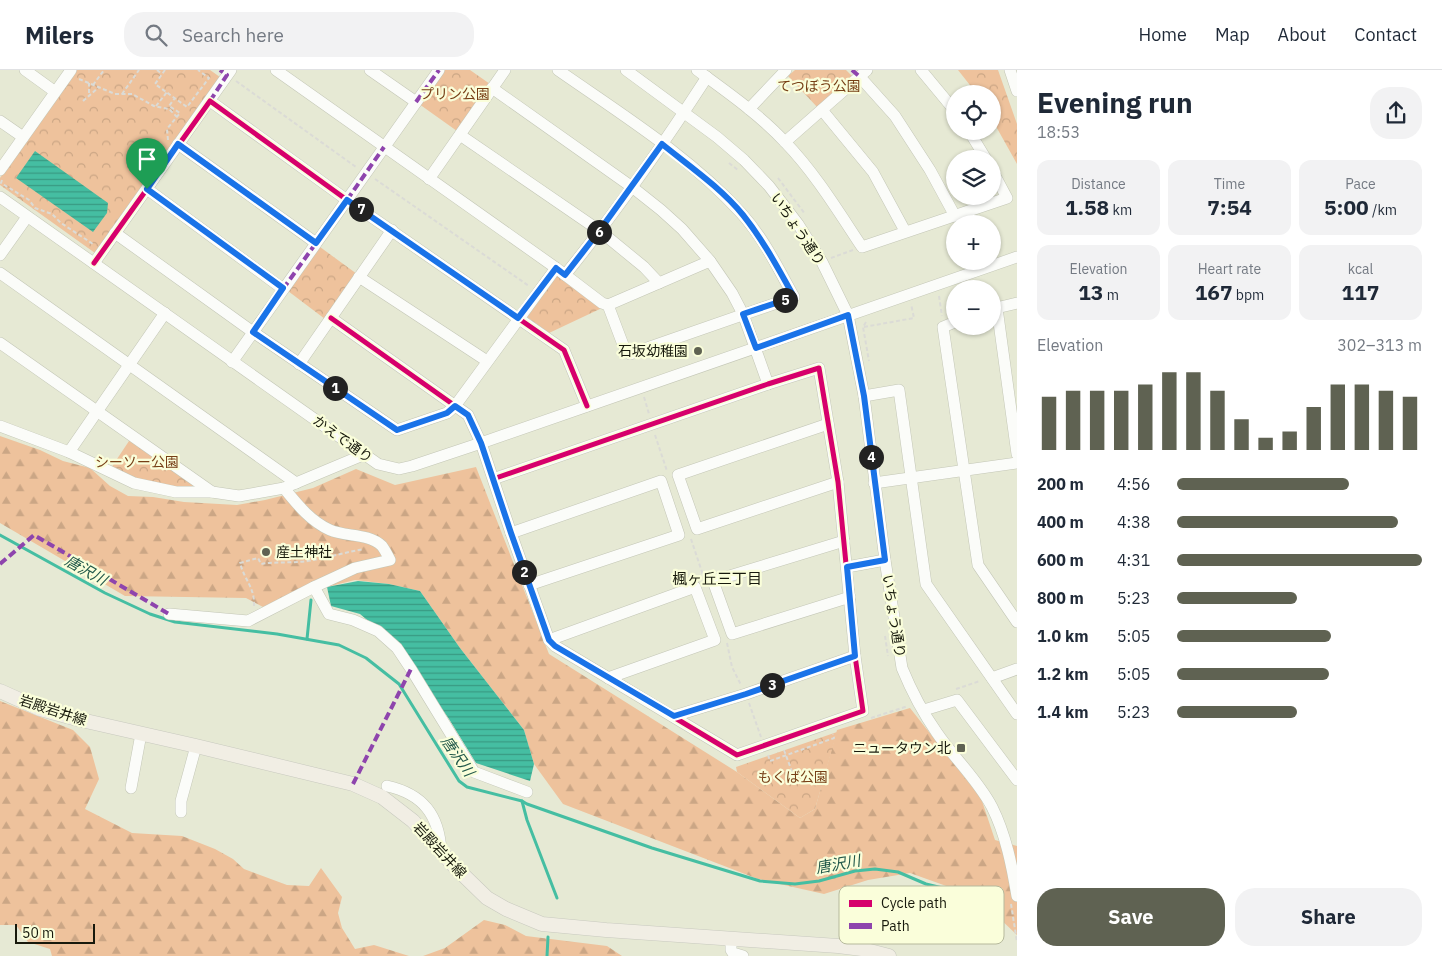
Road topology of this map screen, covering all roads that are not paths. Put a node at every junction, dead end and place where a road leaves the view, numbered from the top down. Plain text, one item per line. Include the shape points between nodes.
1 (25, 70) edge
2 (276, 70) edge
3 (370, 70) edge
4 (439, 70) edge
5 (505, 70) edge
6 (558, 70) edge
7 (626, 70) edge
8 (697, 70) edge
9 (921, 70) edge
10 (1010, 70) edge
11 (783, 71) edge
12 (226, 72) edge
13 (73, 73) edge
14 (864, 74) edge
15 (707, 77) junction
16 (492, 88) junction
17 (1017, 91) edge
18 (54, 92) junction
19 (210, 101) junction
20 (946, 101) edge
21 (416, 102) junction
22 (748, 109) junction
23 (822, 110) junction
24 (685, 112) junction
25 (0, 121) edge
26 (460, 135) junction
27 (23, 137) junction
28 (785, 142) junction
29 (174, 144) junction
30 (662, 144) junction
31 (384, 147) junction
32 (2, 172) edge
33 (429, 179) junction
34 (1001, 186) edge
35 (632, 187) junction
36 (147, 189) junction
37 (0, 197) edge
38 (347, 200) junction
39 (1001, 200) edge
40 (987, 205) edge
41 (954, 215) edge
42 (958, 215) edge
43 (27, 217) junction
44 (946, 219) edge
45 (392, 230) junction
46 (600, 230) junction
47 (905, 231) junction
48 (115, 233) junction
49 (316, 243) junction
50 (0, 255) edge
51 (1017, 257) edge
52 (710, 261) junction
53 (94, 263) junction
54 (556, 268) junction
55 (0, 273) edge
56 (565, 275) junction
57 (360, 277) junction
58 (659, 283) junction
59 (283, 288) junction
60 (1017, 303) edge
61 (608, 305) junction
62 (1001, 307) edge
63 (164, 313) junction
64 (743, 314) junction
65 (848, 315) junction
66 (331, 318) junction
67 (518, 318) junction
68 (946, 326) edge
69 (253, 332) junction
70 (999, 335) edge
71 (0, 343) edge
72 (756, 348) junction
73 (487, 361) junction
74 (232, 362) junction
75 (129, 364) junction
76 (299, 364) junction
77 (768, 384) junction
78 (864, 396) junction
79 (455, 406) junction
80 (587, 406) junction
81 (97, 411) junction
82 (828, 424) junction
83 (0, 426) edge
84 (481, 443) junction
85 (69, 452) junction
86 (1017, 454) edge
87 (363, 455) junction
88 (1017, 463) edge
89 (964, 470) junction
90 (911, 477) junction
91 (493, 479) junction
92 (838, 482) junction
93 (296, 483) junction
94 (874, 483) junction
95 (284, 488) junction
96 (212, 492) junction
97 (511, 533) junction
98 (844, 541) junction
99 (885, 560) junction
100 (847, 567) junction
101 (529, 585) junction
102 (314, 587) junction
103 (850, 597) junction
104 (169, 614) dead end
105 (1017, 622) edge
106 (549, 640) junction
107 (855, 656) junction
108 (1017, 669) edge
109 (608, 678) junction
110 (992, 678) junction
111 (0, 691) edge
112 (924, 710) junction
113 (1017, 714) edge
114 (674, 716) junction
115 (141, 734) junction
116 (196, 746) junction
117 (1017, 780) edge
118 (387, 786) dead end
119 (131, 788) dead end
120 (527, 792) dead end
121 (181, 812) dead end
122 (441, 851) junction
123 (1017, 896) edge
124 (731, 939) junction
125 (744, 956) edge
126 (889, 956) edge

1 - 18 street
2 - 31 street
3 - 21 street
4 - 21 street
5 - 16 street
6 - 30 street
7 - 24 street, いちょう通り
8 - 15 street
9 - 20 street
10 - 17 street
11 - 22 street
12 - 19 street
13 - 18 street
14 - 23 street
14 - 41 street via 930,170
15 - 22 street
15 - 24 street
16 - 26 street
16 - 35 street
18 - 27 street
19 - 29 street
19 - 38 street
21 - 31 street
22 - 28 street
23 - 28 street
23 - 47 street via 873,172
24 - 30 street
24 - 65 street, いちょう通り via 744,160 769,186 827,260
25 - 27 street
26 - 33 street
26 - 46 street
27 - 32 street
28 - 47 street via 822,188 862,247
29 - 36 street
29 - 49 street
30 - 35 street
30 - 64 street via 742,214 767,248 794,297
31 - 33 street
31 - 38 street
33 - 54 street
34 - 39 street via 1008,198
35 - 46 street
35 - 52 street via 682,229
36 - 48 street
36 - 59 street
37 - 43 street, かえで通り
38 - 45 street
38 - 49 street
40 - 42 street
43 - 50 street
43 - 53 street, かえで通り
44 - 47 street
45 - 57 street
45 - 67 street
46 - 56 street
46 - 58 street
48 - 53 street
48 - 69 street
49 - 59 street
51 - 65 street, かえで通り
52 - 58 street
52 - 64 street
53 - 63 street, かえで通り
54 - 56 street
54 - 67 street
55 - 75 street
56 - 61 street via 602,304
57 - 66 street
57 - 73 street
58 - 61 street
59 - 69 street
60 - 62 street
61 - 64 street via 625,350 630,354
63 - 74 street, かえで通り
63 - 75 street
64 - 72 street
65 - 72 street, かえで通り
65 - 78 street, いちょう通り via 858,329
66 - 76 street
66 - 79 street
67 - 73 street
67 - 80 street via 564,350
68 - 89 street via 943,327
69 - 74 street
69 - 76 street
70 - 86 street
71 - 81 street
72 - 77 street
72 - 80 street, かえで通り
73 - 79 street
74 - 87 street, かえで通り via 310,414
75 - 81 street
75 - 93 street
76 - 79 street via 397,430 447,413
77 - 82 street via 819,368
77 - 91 street
78 - 90 street via 898,390
78 - 94 street, いちょう通り
79 - 84 street via 468,415
80 - 84 street, かえで通り
81 - 85 street
81 - 96 street
82 - 92 street
82 - 92 street via 678,475 697,530
83 - 85 street
84 - 87 street, かえで通り via 399,468 378,464
84 - 91 street
85 - 96 street via 134,483 176,492
87 - 93 street
88 - 89 street
89 - 90 street
89 - 105 street via 978,565
90 - 94 street
90 - 110 street via 926,584
91 - 97 street
92 - 98 street
93 - 95 street
94 - 99 street, いちょう通り
95 - 96 street via 239,496
95 - 102 street via 316,522 380,545 390,560 355,568
97 - 101 street
97 - 101 street via 661,481 679,535
98 - 100 street
98 - 103 street via 713,582 732,634
99 - 100 street
99 - 112 street, いちょう通り via 902,668
100 - 103 street
101 - 106 street
102 - 104 street via 248,621
102 - 120 street via 329,614 378,631 397,648 474,772
103 - 107 street
106 - 109 street
106 - 109 street via 695,587 715,640
107 - 114 street
107 - 114 street via 863,711 766,749 733,754
108 - 110 street
109 - 114 street
110 - 113 street
111 - 115 main road, 岩殿岩井線 via 40,709
112 - 117 street via 956,700
112 - 123 street, いちょう通り via 936,732 992,807 1004,837
115 - 116 main road, 岩殿岩井線
115 - 119 street
116 - 121 street
116 - 122 main road, 岩殿岩井線 via 353,784 382,797 400,810
118 - 122 street via 412,795 426,807 440,834
122 - 124 main road, 岩殿岩井線 via 486,898 542,924
124 - 125 street via 733,953
124 - 126 main road, 岩殿岩井線 via 838,946

